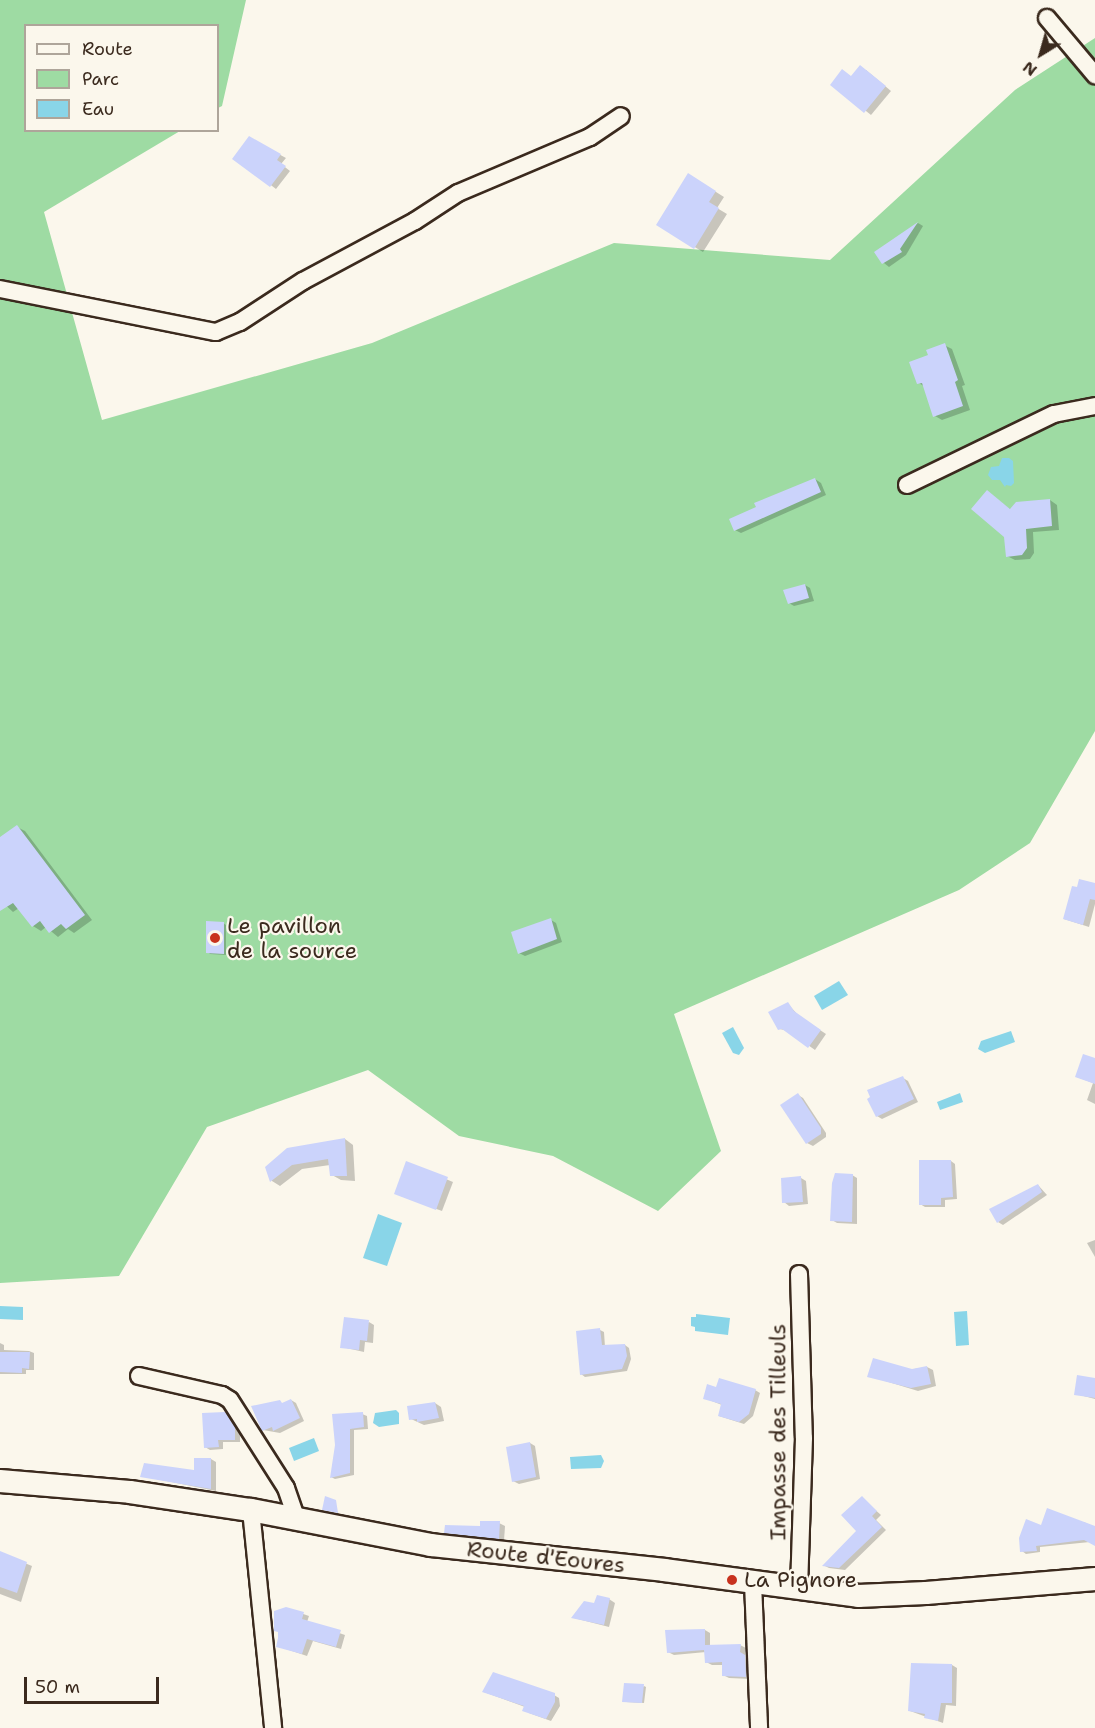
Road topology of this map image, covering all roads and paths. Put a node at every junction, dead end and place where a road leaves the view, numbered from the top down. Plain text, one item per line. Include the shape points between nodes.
1 (1047, 18) dead end
2 (1095, 75) edge
3 (621, 116) dead end
4 (0, 289) edge
5 (1095, 406) edge
6 (907, 485) dead end
7 (799, 1274) dead end
8 (140, 1376) dead end
9 (0, 1480) edge
10 (251, 1510) junction
11 (297, 1520) junction
12 (1095, 1579) edge
13 (753, 1583) junction
14 (799, 1590) junction
15 (273, 1728) edge
16 (759, 1728) edge

1 - 2 street
3 - 4 street via 590,136 458,193 415,221 303,281 240,322 216,332
5 - 6 street via 1054,414
7 - 14 street, Impasse des Tilleuls via 804,1438
8 - 11 street via 230,1400 286,1488
9 - 10 street, Route d'Eoures via 130,1492
10 - 11 street, Route d'Eoures
10 - 15 street
11 - 13 street, Route d'Eoures via 430,1545
12 - 14 street, Route d'Eoures via 915,1594 858,1596
13 - 14 street, Route d'Eoures
13 - 16 street

